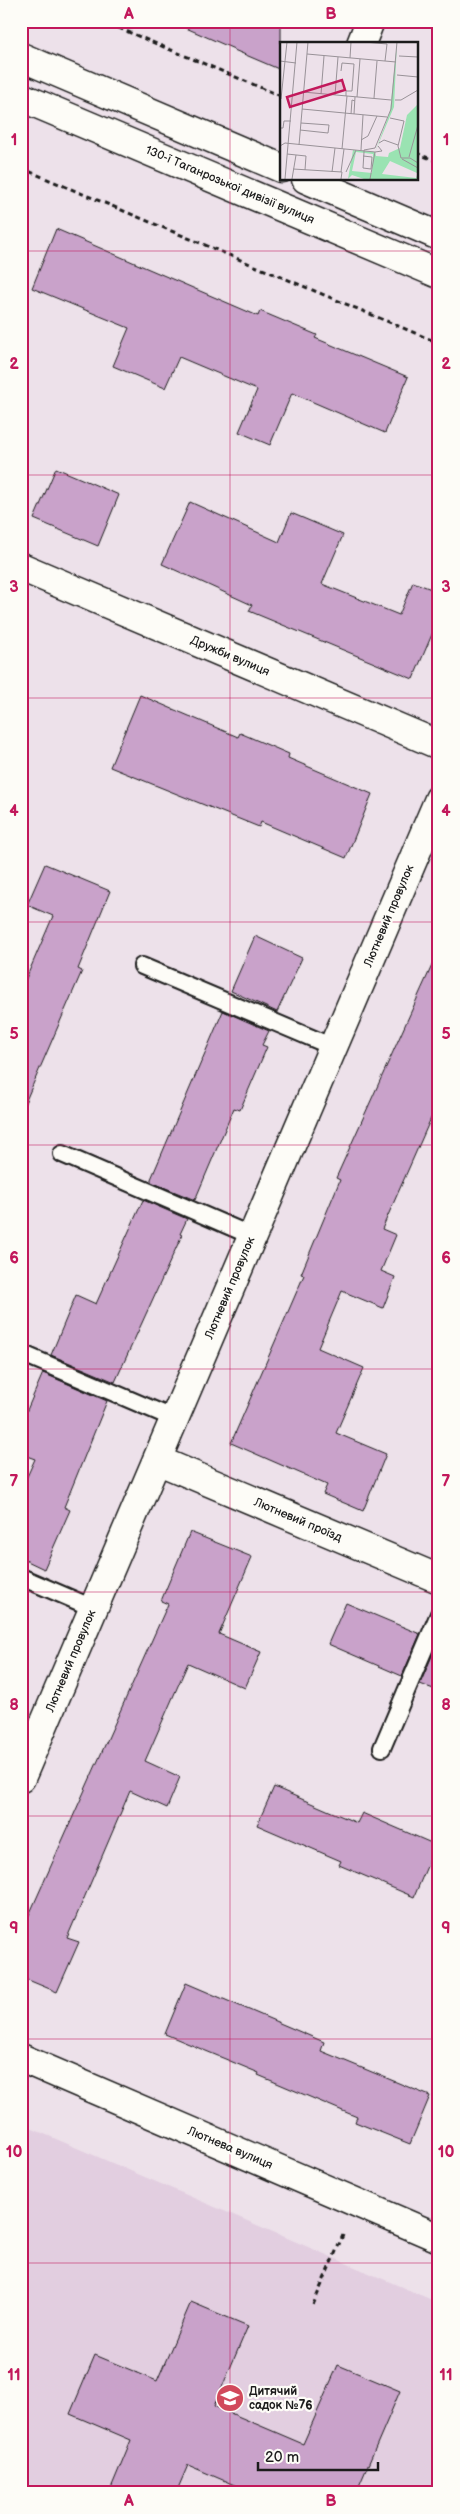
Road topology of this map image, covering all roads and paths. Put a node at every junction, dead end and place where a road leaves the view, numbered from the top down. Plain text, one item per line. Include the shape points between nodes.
1 (102, 21) edge
2 (370, 21) edge
3 (362, 42) edge
4 (21, 58) edge
5 (280, 96) edge
6 (21, 97) edge
7 (418, 154) edge
8 (439, 162) edge
9 (21, 168) edge
10 (280, 168) edge
11 (305, 180) edge
12 (307, 180) edge
13 (292, 212) junction
14 (439, 236) edge
15 (439, 274) edge
16 (439, 343) edge
17 (21, 567) edge
18 (439, 745) edge
19 (439, 799) edge
20 (142, 966) dead end
21 (333, 1047) junction
22 (62, 1154) dead end
23 (252, 1236) junction
24 (21, 1353) edge
25 (174, 1419) junction
26 (157, 1460) junction
27 (21, 1577) edge
28 (439, 1579) edge
29 (93, 1608) junction
30 (439, 1614) edge
31 (382, 1748) dead end
32 (21, 1778) edge
33 (21, 2058) edge
34 (344, 2233) dead end
35 (439, 2238) edge
36 (313, 2305) dead end

1 - 5 path
2 - 3 street
4 - 10 street
6 - 13 street, 130-ї Таганрозької дивізії вулиця
7 - 8 path
9 - 16 path
11 - 13 street
12 - 14 street
13 - 15 street, 130-ї Таганрозької дивізії вулиця
17 - 18 street, Дружби вулиця
19 - 21 street, Лютневий провулок
20 - 21 lane
21 - 23 street, Лютневий провулок
22 - 23 lane
23 - 25 street, Лютневий провулок
24 - 25 lane
25 - 26 street, Лютневий провулок
26 - 28 street, Лютневий проїзд
26 - 29 street, Лютневий провулок
27 - 29 lane
29 - 32 street, Лютневий провулок
30 - 31 lane
33 - 35 street, Лютнева вулиця
34 - 36 path

